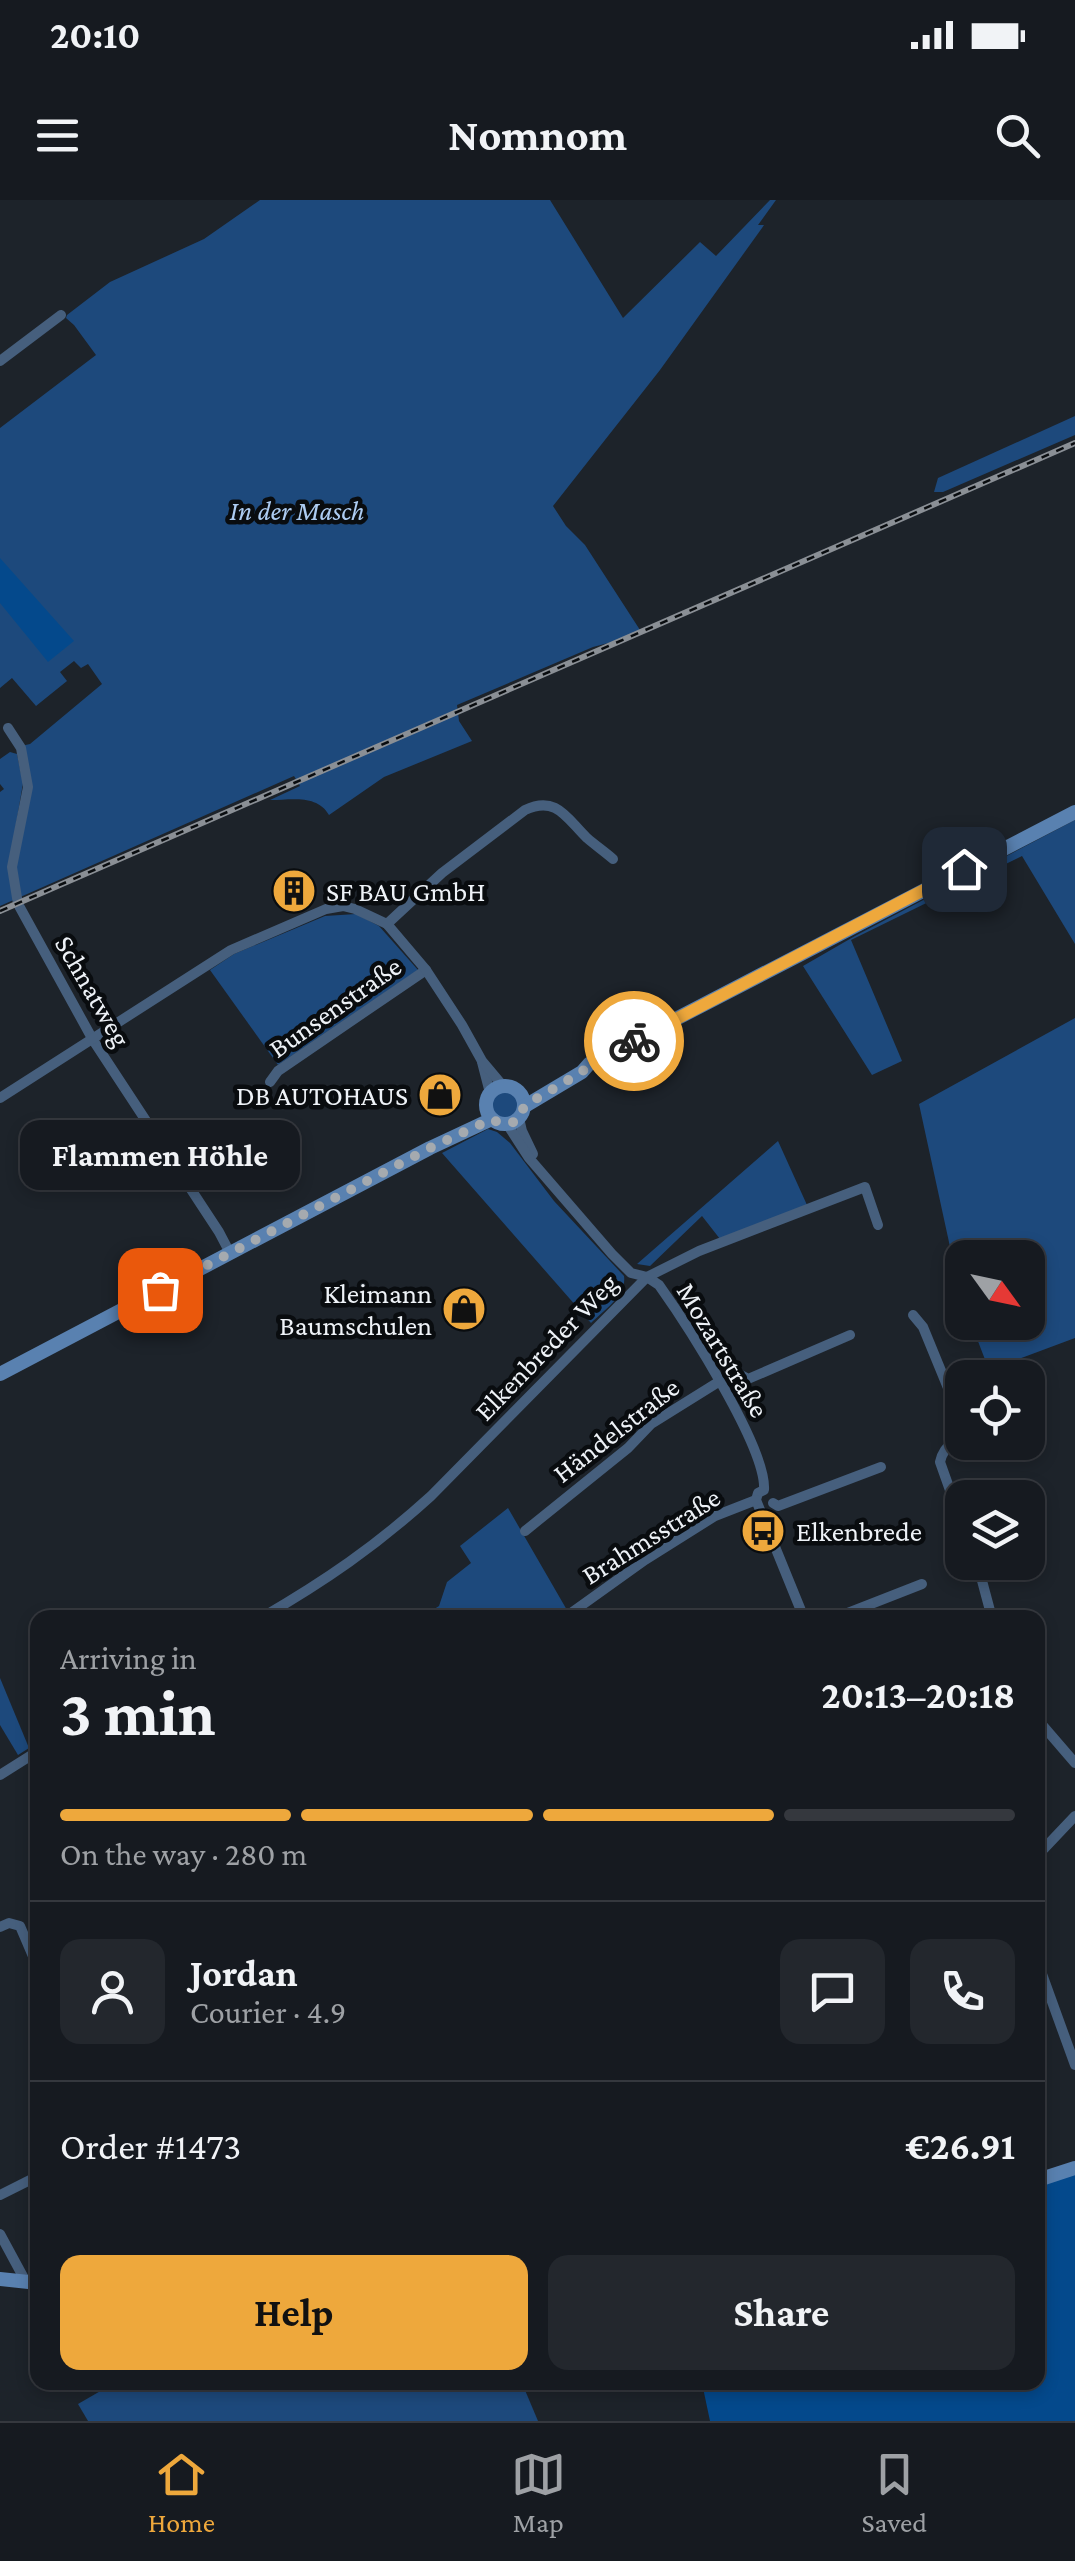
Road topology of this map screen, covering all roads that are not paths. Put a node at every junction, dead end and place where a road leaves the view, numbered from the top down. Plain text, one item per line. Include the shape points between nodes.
1 (62, 315) dead end
2 (0, 361) edge
3 (8, 728) dead end
4 (1075, 812) edge
5 (613, 858) dead end
6 (386, 924) junction
7 (426, 970) junction
8 (92, 1040) junction
9 (270, 1082) dead end
10 (0, 1098) edge
11 (505, 1105) junction
12 (878, 1224) dead end
13 (230, 1253) junction
14 (648, 1277) junction
15 (913, 1316) dead end
16 (850, 1335) dead end
17 (0, 1374) edge
18 (720, 1381) junction
19 (945, 1382) edge
20 (945, 1449) edge
21 (882, 1467) dead end
22 (946, 1480) edge
23 (760, 1500) junction
24 (525, 1531) dead end
25 (982, 1580) edge
26 (922, 1584) dead end
27 (275, 1610) edge
28 (575, 1610) edge
29 (801, 1610) edge
30 (855, 1610) edge
31 (990, 1610) edge
32 (1045, 1728) edge
33 (30, 1756) edge
34 (1075, 1763) edge
35 (0, 1775) edge
36 (1075, 1816) edge
37 (1045, 1848) edge
38 (0, 1927) edge
39 (30, 1949) edge
40 (1045, 1983) edge
41 (1075, 2065) edge
42 (1075, 2168) edge
43 (1045, 2178) edge
44 (30, 2180) edge
45 (0, 2195) edge
46 (0, 2234) edge
47 (0, 2279) edge
48 (30, 2280) edge
49 (30, 2283) edge

1 - 2 street
3 - 8 street, Schnatweg via 28,787 12,867 14,893
4 - 11 main road via 582,1072
5 - 6 street via 562,812 536,805 442,872
6 - 7 street, Mozartstraße
6 - 8 street via 355,909 326,909 231,950
7 - 9 street, Bunsenstraße
7 - 11 street, Mozartstraße
8 - 10 street
8 - 13 street, Schnatweg
11 - 13 main road
11 - 14 street, Mozartstraße via 561,1198 631,1273
12 - 14 street, Elkenbreder Weg via 865,1187
13 - 17 main road
14 - 18 street, Mozartstraße
14 - 27 street, Elkenbreder Weg via 394,1530
15 - 19 street via 924,1327
16 - 18 street, Händelstraße via 748,1378 737,1373
18 - 23 street, Mozartstraße via 764,1474
18 - 24 street, Händelstraße via 651,1424
20 - 22 street via 940,1462
21 - 23 street, Mozartstraße via 778,1506 770,1494
23 - 28 street, Brahmsstraße via 715,1516
23 - 29 street, Mozartstraße
25 - 31 street
26 - 30 street
32 - 34 street
33 - 35 street
36 - 37 street
38 - 39 street via 20,1926
40 - 41 street
42 - 43 main road
44 - 45 street
46 - 48 street
47 - 49 main road

